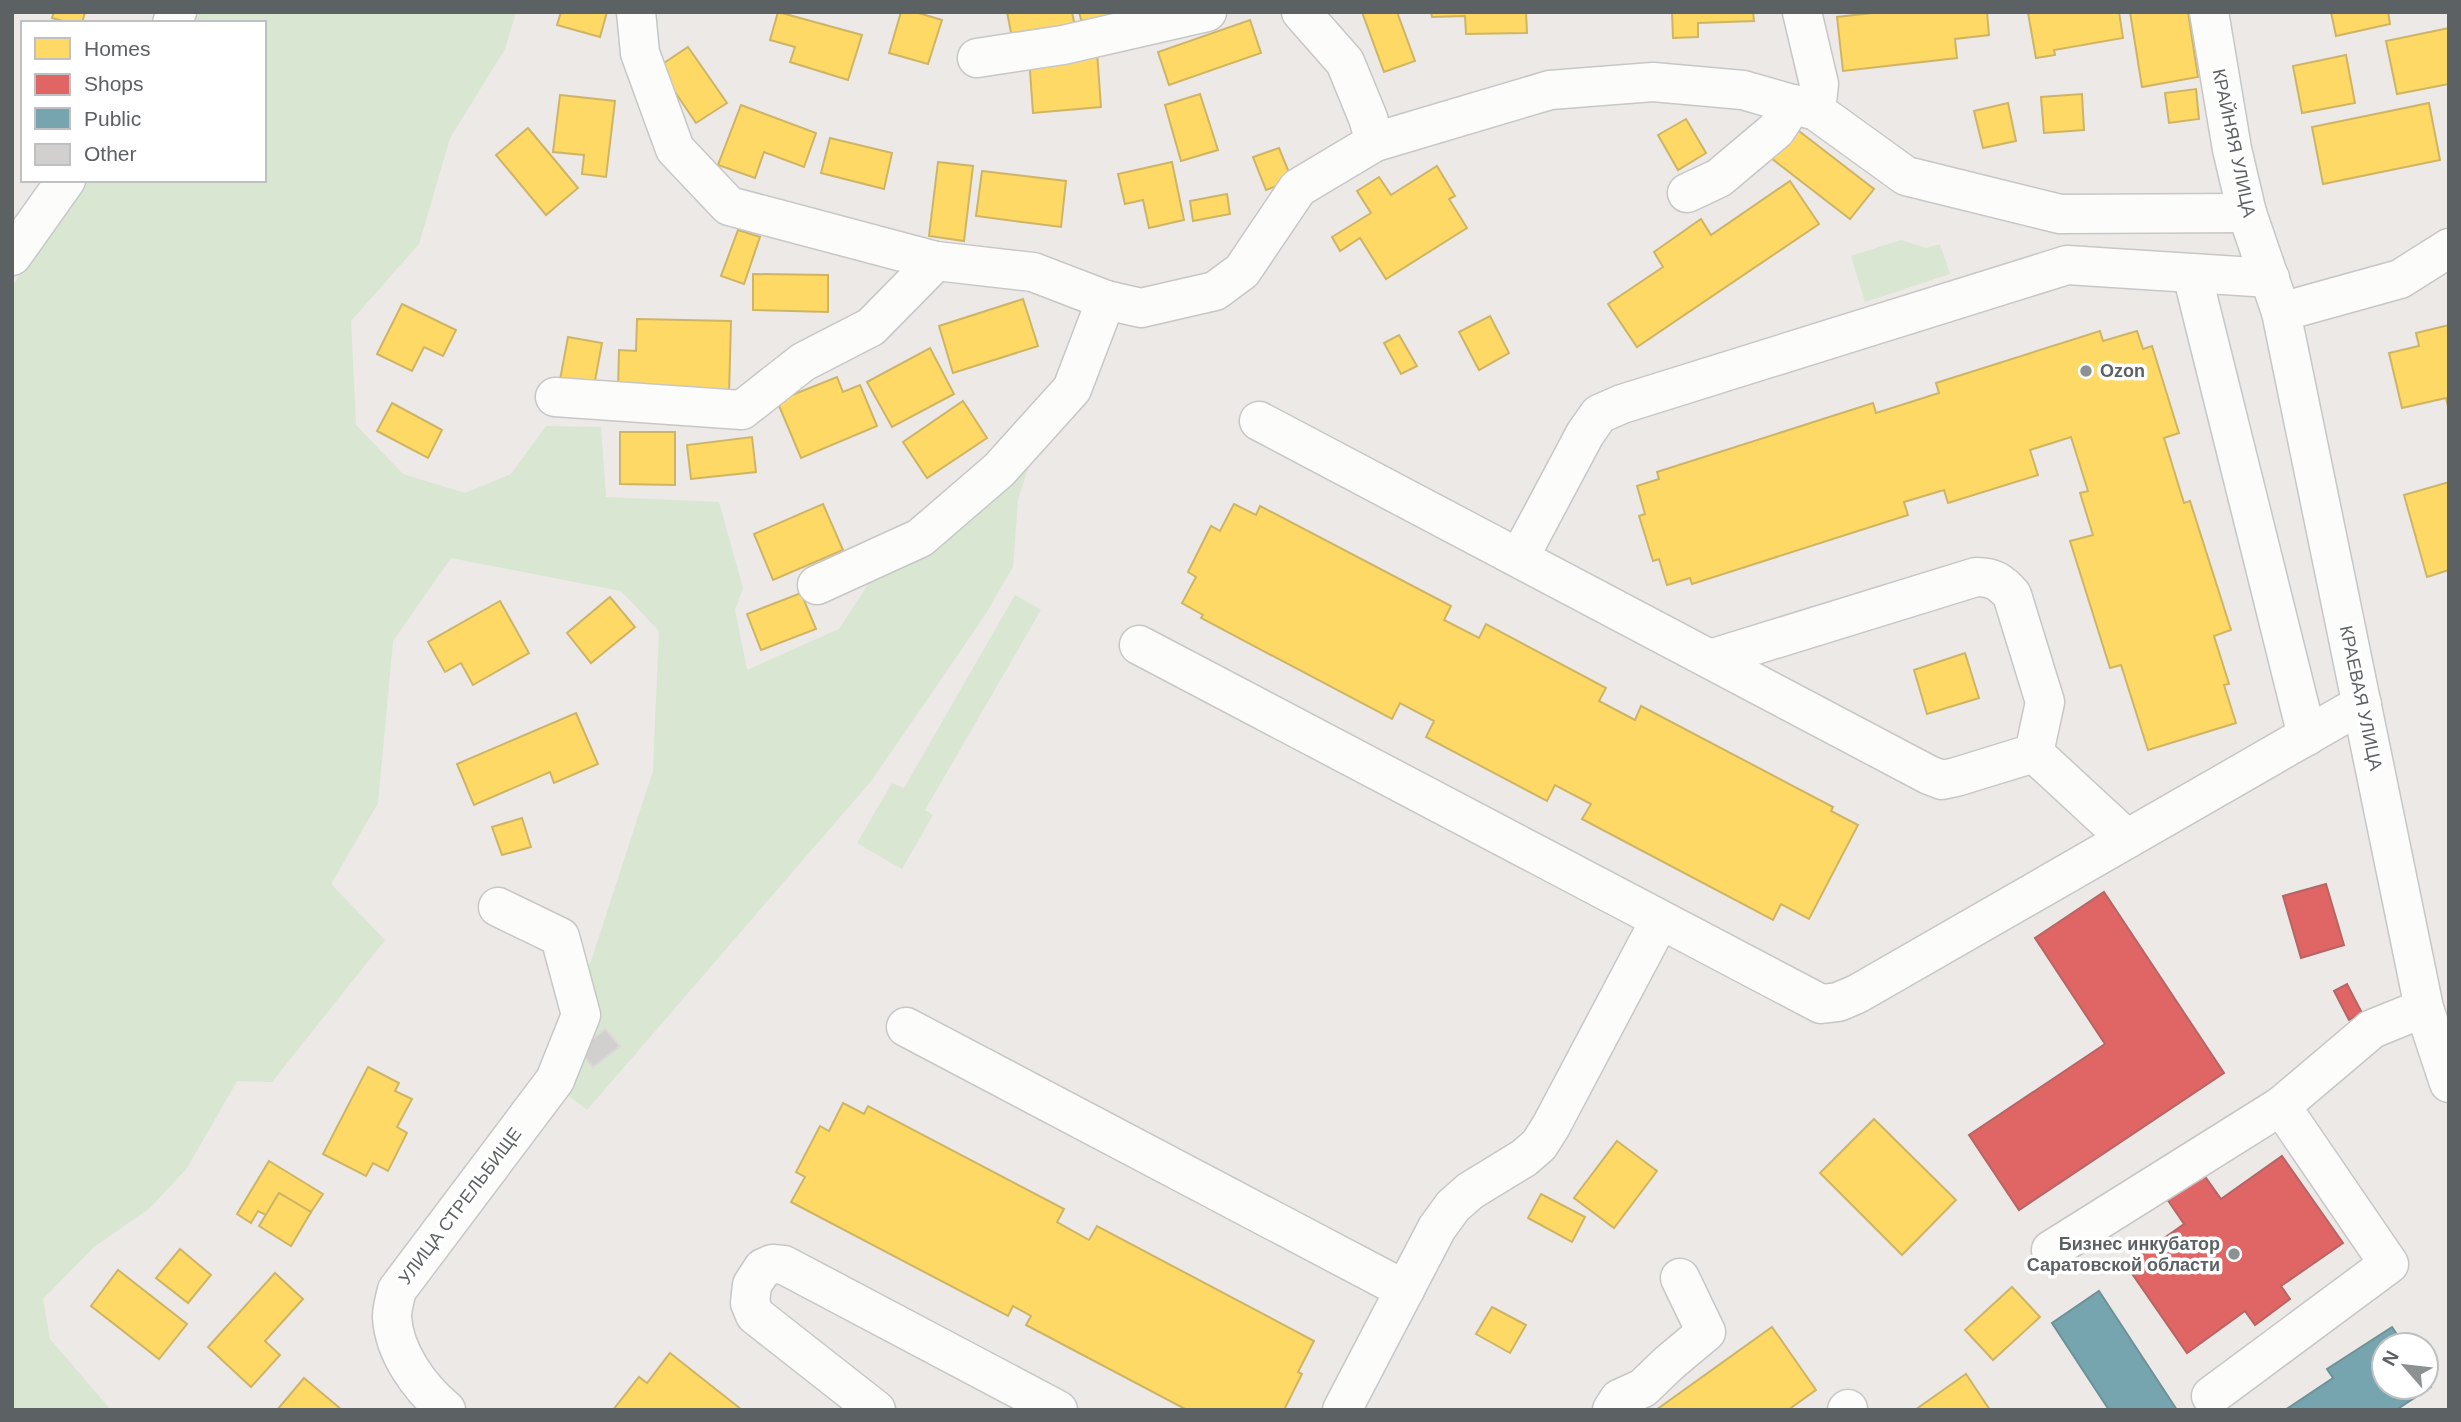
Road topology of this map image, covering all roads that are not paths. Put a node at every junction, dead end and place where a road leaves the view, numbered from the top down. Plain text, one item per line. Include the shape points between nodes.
1 (636, 12) edge
2 (1207, 12) edge
3 (1301, 12) edge
4 (1802, 12) edge
5 (2209, 12) edge
6 (978, 58) dead end
7 (1805, 108) junction
8 (1375, 142) junction
9 (65, 182) edge
10 (1687, 193) dead end
11 (2247, 213) junction
12 (2449, 248) edge
13 (12, 256) edge
14 (936, 261) junction
15 (2192, 274) junction
16 (2276, 295) junction
17 (1106, 300) junction
18 (555, 397) dead end
19 (1259, 421) dead end
20 (1519, 558) junction
21 (817, 585) dead end
22 (1139, 645) dead end
23 (1710, 659) junction
24 (2362, 704) junction
25 (2307, 736) junction
26 (2034, 753) junction
27 (2127, 839) junction
28 (498, 907) dead end
29 (1660, 920) junction
30 (2424, 1008) junction
31 (906, 1027) dead end
32 (2449, 1083) edge
33 (2281, 1106) junction
34 (2051, 1250) dead end
35 (1680, 1278) dead end
36 (1405, 1290) junction
37 (2211, 1396) dead end
38 (446, 1410) edge
39 (876, 1410) edge
40 (1058, 1410) edge
41 (1342, 1410) edge
42 (1612, 1410) edge

1 - 14 street via 640,53 675,149 729,206
2 - 6 street via 1063,46
3 - 8 street via 1345,62
4 - 7 street via 1819,84
5 - 11 street, КРАЙНЯЯ УЛИЦА
7 - 8 street via 1742,90 1653,82 1550,90
7 - 10 street via 1718,178
7 - 11 street via 1906,176 2060,214
8 - 17 street via 1298,188 1242,271 1215,291 1141,308
9 - 13 street
11 - 16 street, КРАЙНЯЯ УЛИЦА
12 - 16 street via 2400,279
14 - 17 street via 1033,272
14 - 18 street via 871,327 803,362 742,410
15 - 16 street
15 - 20 street via 2067,265 1622,404 1599,414 1585,434
15 - 25 street
16 - 24 street, КРАЕВАЯ УЛИЦА
17 - 21 street via 1072,389 999,470 920,538
19 - 20 street
20 - 23 street
22 - 29 street
23 - 26 street via 1942,780
23 - 26 street via 1988,577 2002,583 2012,595 2045,702
24 - 25 street
24 - 30 street, КРАЕВАЯ УЛИЦА
25 - 27 street
26 - 27 street
27 - 29 street via 1838,1002 1821,1004
28 - 38 street, УЛИЦА СТРЕЛЬБИЩЕ via 560,937 581,1015 555,1080 397,1290 392,1316 399,1348 427,1393
29 - 36 street via 1539,1145 1452,1206
30 - 32 street, КРАЕВАЯ УЛИЦА
30 - 33 street via 2372,1029
31 - 36 street
33 - 34 street
33 - 37 street via 2389,1264
35 - 42 street via 1706,1332 1643,1388 1619,1399
36 - 41 street
39 - 40 street via 755,1315 750,1303 752,1285 764,1268 784,1265

